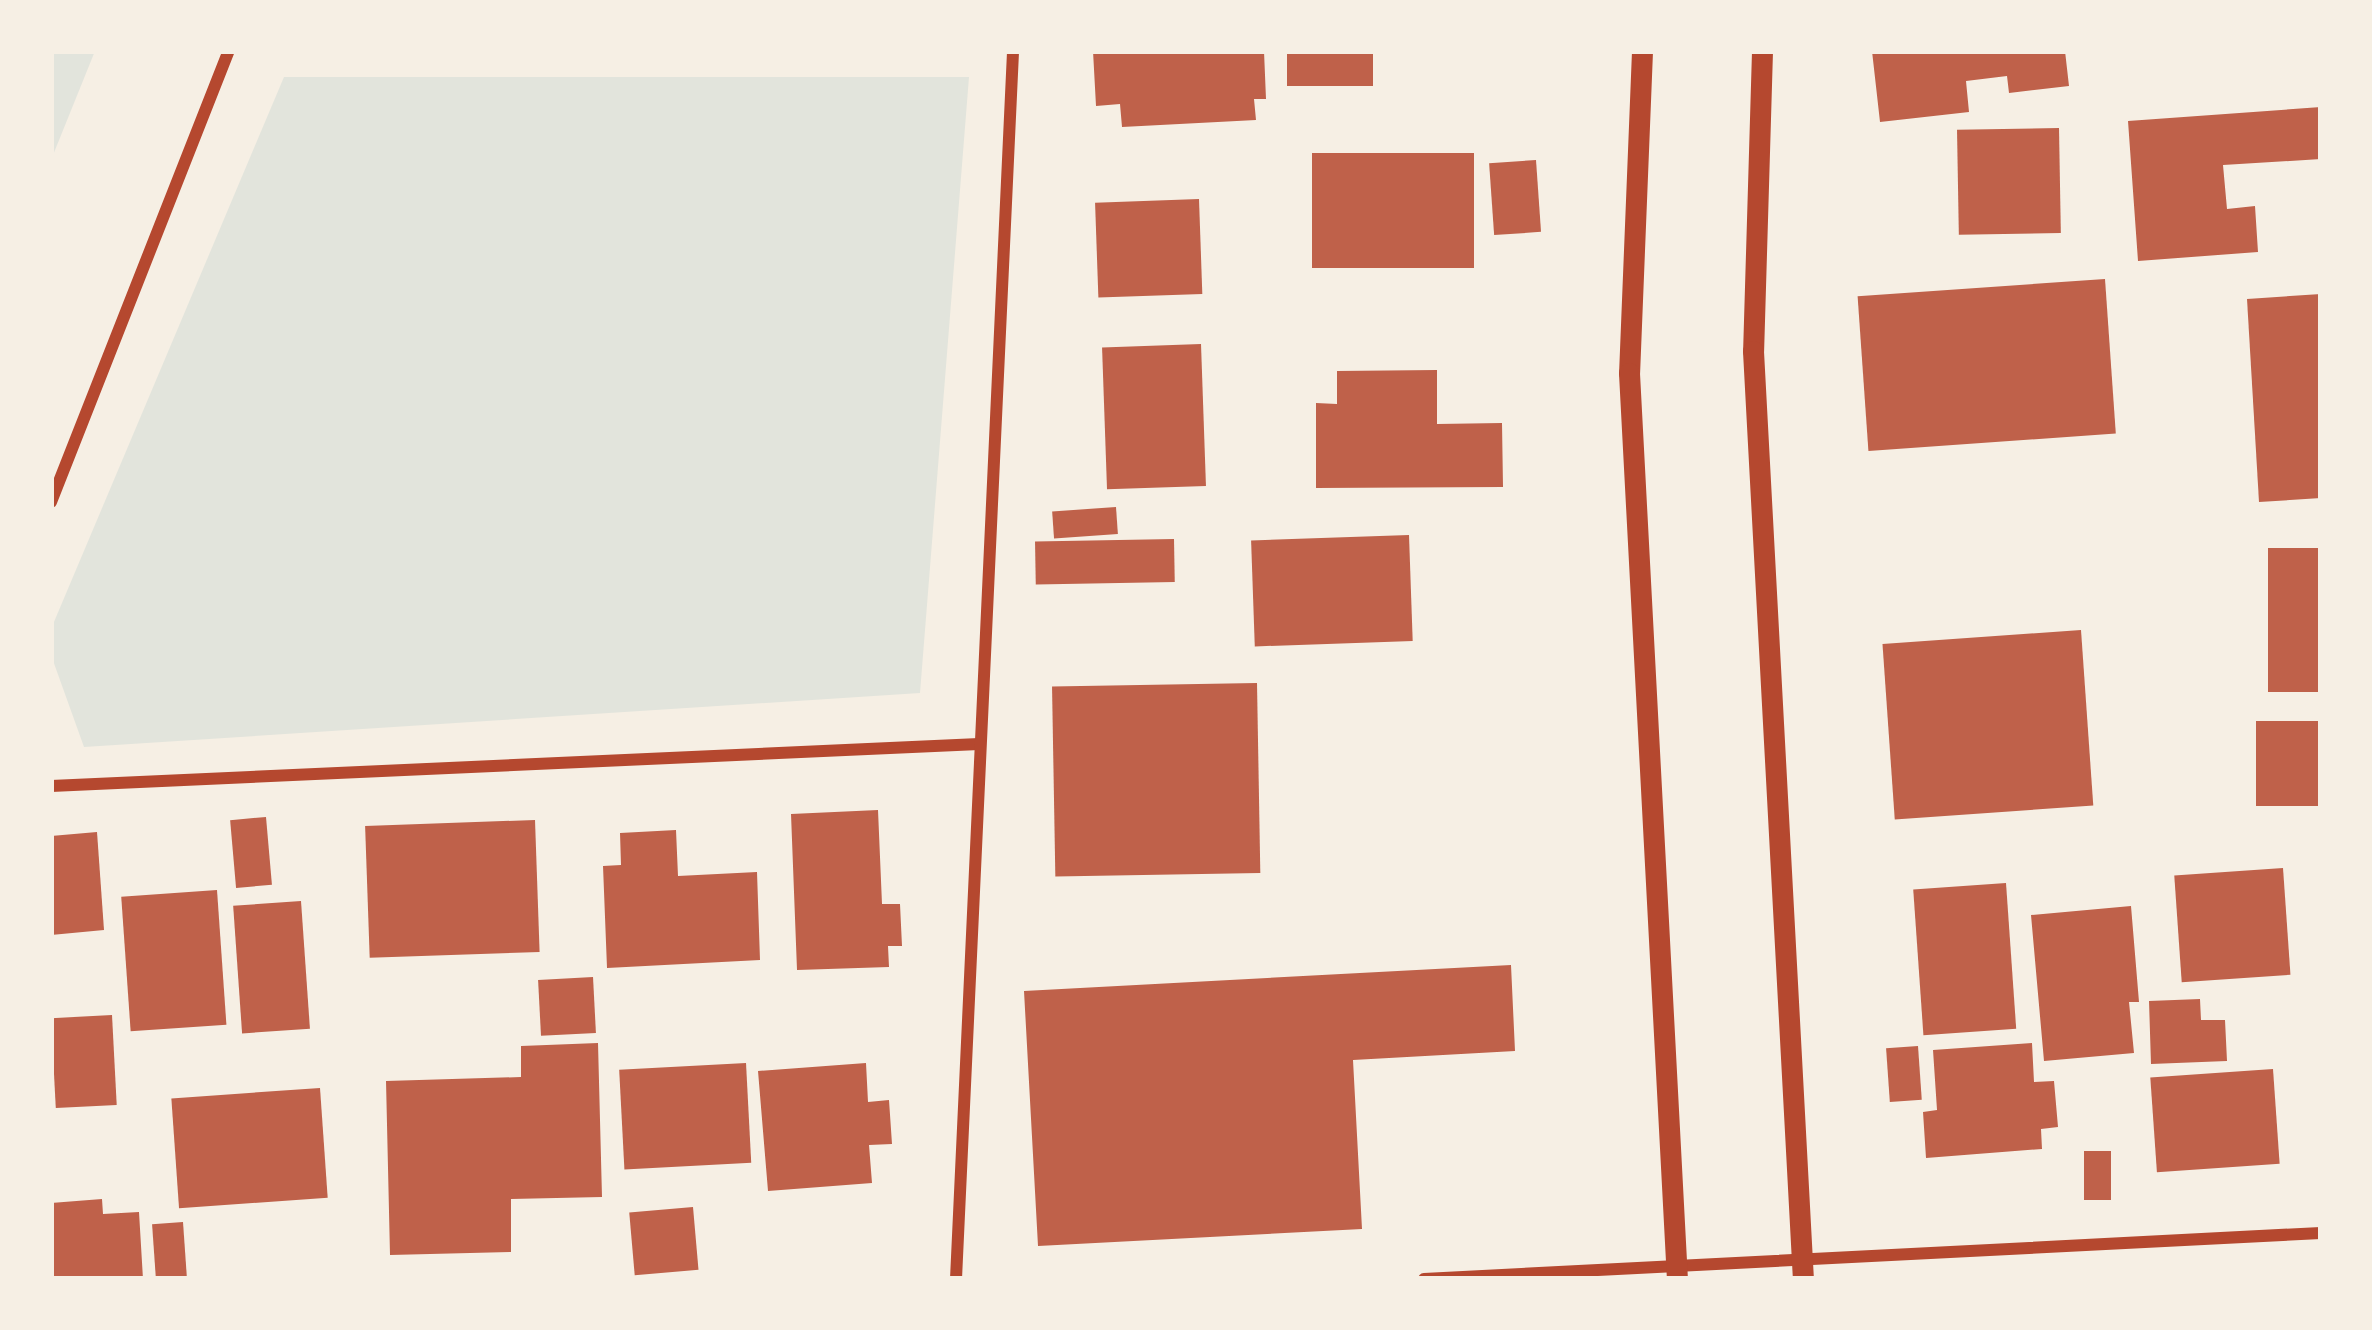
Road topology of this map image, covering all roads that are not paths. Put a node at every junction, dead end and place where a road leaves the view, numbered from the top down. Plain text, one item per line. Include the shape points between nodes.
1 (229, 51) edge
2 (1013, 51) edge
3 (1642, 51) edge
4 (1762, 51) edge
5 (51, 502) edge
6 (979, 744) junction
7 (51, 787) edge
8 (2321, 1233) edge
9 (1802, 1268) edge
10 (1677, 1271) edge
11 (956, 1279) edge
12 (1424, 1279) edge

1 - 5 street
2 - 6 street
3 - 10 street via 1629,374
4 - 9 street via 1754,351
6 - 7 street
6 - 11 street
8 - 9 street
9 - 10 street
10 - 12 street

